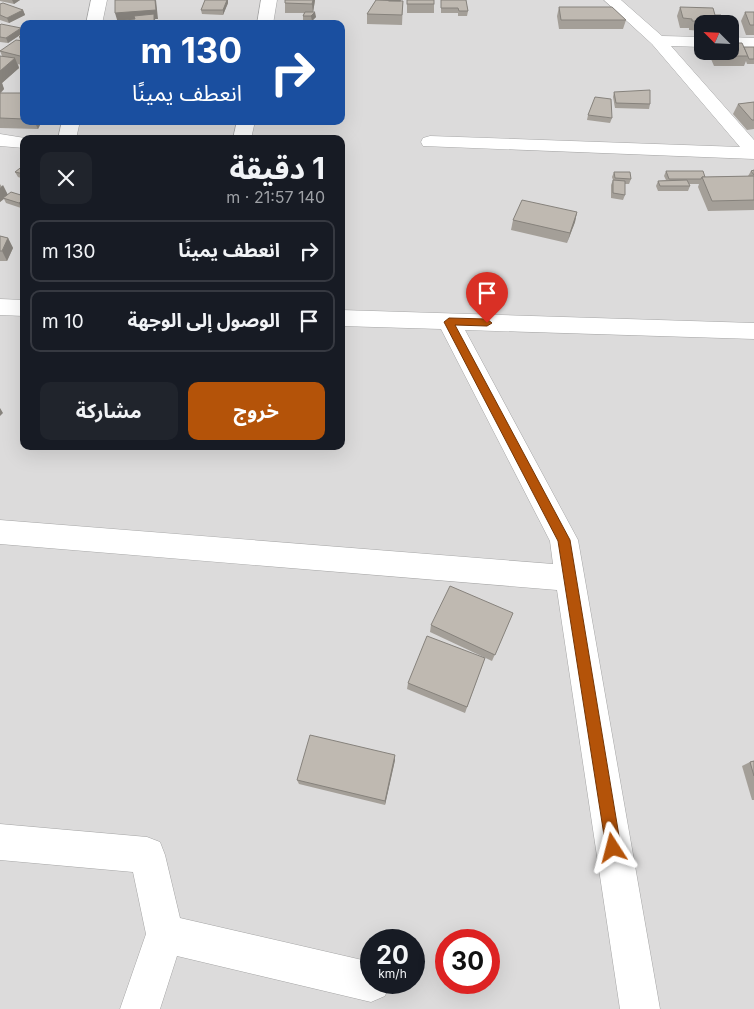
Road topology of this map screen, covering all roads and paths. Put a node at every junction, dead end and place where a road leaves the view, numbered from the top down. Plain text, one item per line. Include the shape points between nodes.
1 (99, 0) edge
2 (269, 0) edge
3 (612, 0) edge
4 (95, 20) edge
5 (266, 20) edge
6 (658, 41) junction
7 (694, 42) edge
8 (739, 42) edge
9 (754, 43) edge
10 (0, 140) edge
11 (20, 142) edge
12 (430, 142) dead end
13 (754, 152) edge
14 (0, 307) edge
15 (20, 308) edge
16 (345, 318) edge
17 (449, 322) junction
18 (754, 331) edge
19 (0, 532) edge
20 (570, 578) junction
21 (0, 842) edge
22 (165, 934) junction
23 (360, 979) edge
24 (140, 1009) edge
25 (640, 1009) edge

1 - 4 street
2 - 5 street
3 - 6 street
6 - 7 street
6 - 13 street
8 - 9 street
10 - 11 street
12 - 13 street
14 - 15 street
16 - 17 street
17 - 18 street
17 - 20 street via 564,540
19 - 20 street
20 - 25 street
21 - 22 street via 147,855
22 - 23 street
22 - 24 street

